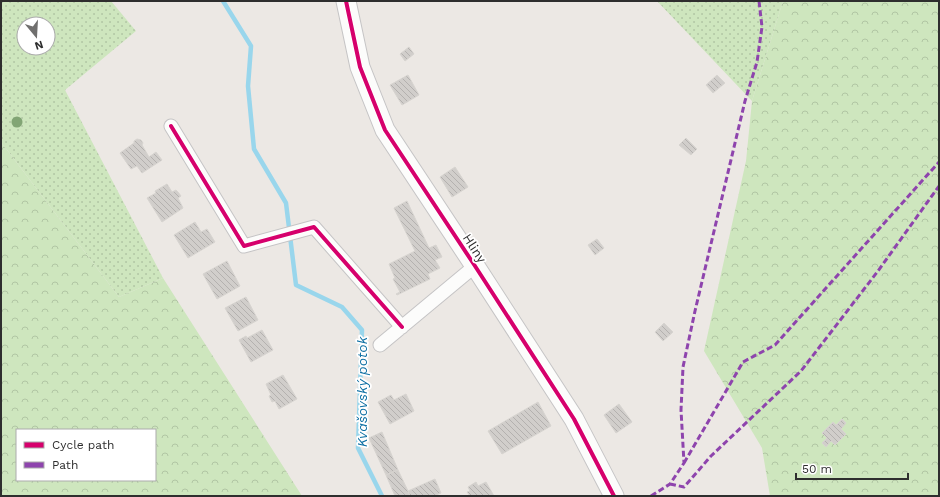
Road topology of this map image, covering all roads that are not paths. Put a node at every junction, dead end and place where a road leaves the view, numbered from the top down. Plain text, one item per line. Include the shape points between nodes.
1 (346, 1) edge
2 (171, 126) dead end
3 (475, 266) junction
4 (402, 327) junction
5 (380, 345) dead end
6 (614, 496) edge

1 - 3 street, Hliny via 360,67 385,130
2 - 4 street via 244,246 314,227
3 - 4 street
3 - 6 street, Hliny via 574,418
4 - 5 street

